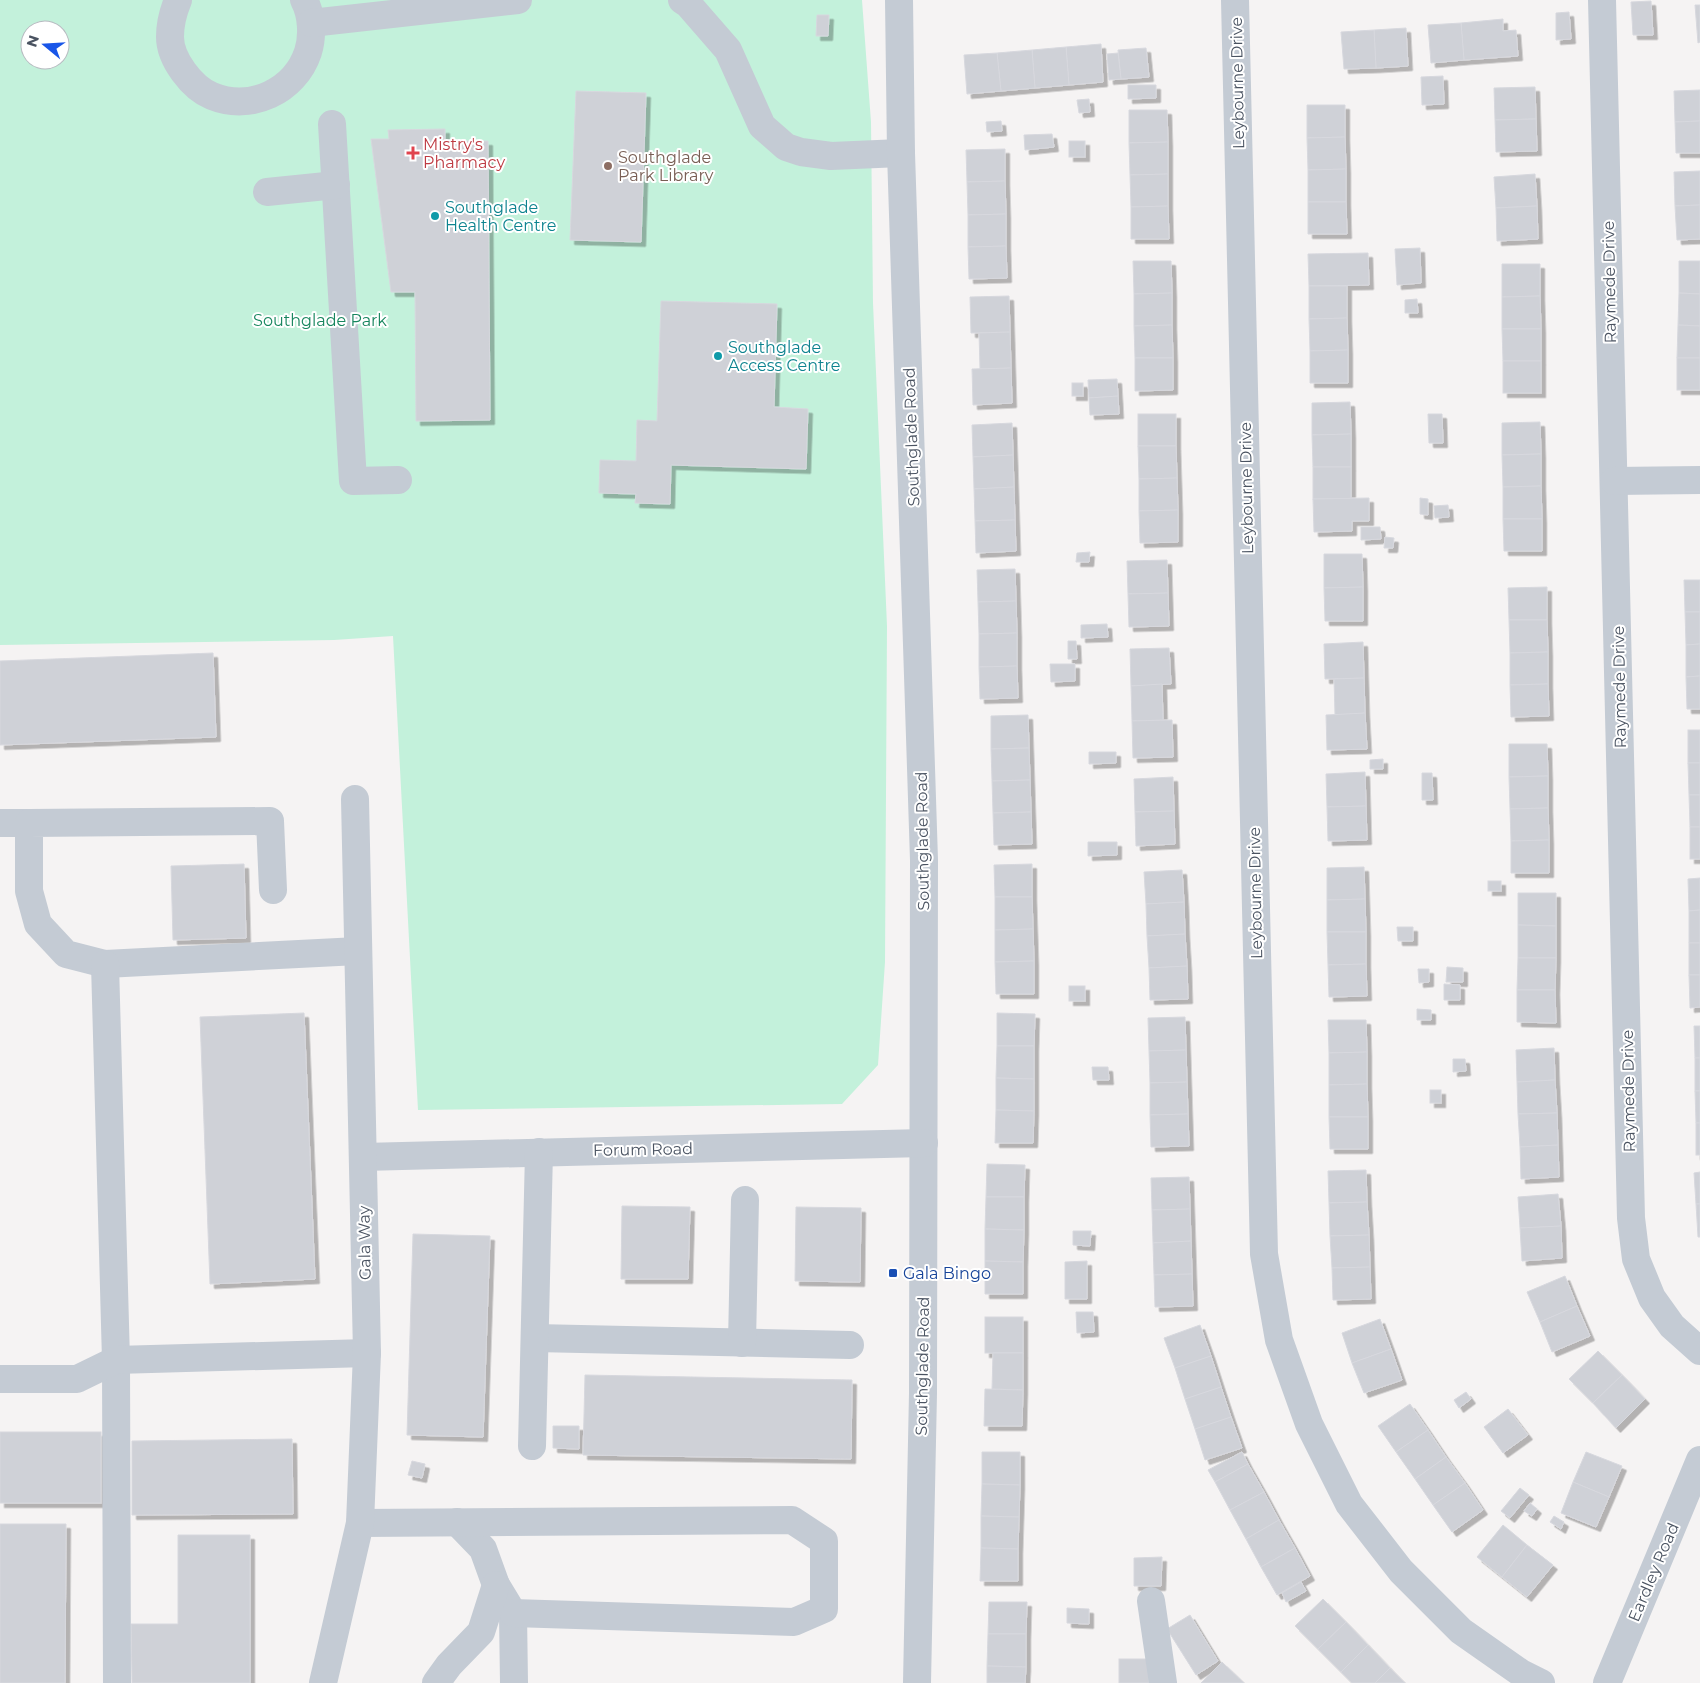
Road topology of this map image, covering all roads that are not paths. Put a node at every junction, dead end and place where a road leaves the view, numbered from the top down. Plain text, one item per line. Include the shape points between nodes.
1 (178, 0) edge
2 (518, 0) edge
3 (682, 0) edge
4 (702, 0) edge
5 (899, 0) edge
6 (1235, 0) edge
7 (1602, 0) edge
8 (307, 12) edge
9 (711, 30) junction
10 (332, 124) dead end
11 (901, 153) junction
12 (336, 185) junction
13 (267, 192) dead end
14 (398, 480) dead end
15 (1700, 480) edge
16 (1614, 481) junction
17 (355, 799) dead end
18 (0, 823) edge
19 (29, 823) junction
20 (273, 890) dead end
21 (358, 951) junction
22 (105, 964) junction
23 (924, 1143) junction
24 (539, 1152) junction
25 (363, 1156) junction
26 (745, 1200) dead end
27 (535, 1338) junction
28 (742, 1343) junction
29 (850, 1345) dead end
30 (1700, 1351) edge
31 (367, 1353) junction
32 (116, 1360) junction
33 (0, 1379) edge
34 (532, 1446) dead end
35 (1700, 1460) edge
36 (457, 1522) junction
37 (360, 1523) junction
38 (496, 1585) junction
39 (1151, 1601) dead end
40 (513, 1613) junction
41 (117, 1683) edge
42 (323, 1683) edge
43 (436, 1683) edge
44 (514, 1683) edge
45 (917, 1683) edge
46 (1163, 1683) edge
47 (1541, 1683) edge
48 (1607, 1683) edge

1 - 8 street via 172,13 170,38 177,63 192,83 211,96 234,102 258,100 277,92 292,79 304,63 310,44
2 - 8 street
3 - 9 street
4 - 9 street
5 - 11 street, Southglade Road
6 - 47 street, Leybourne Drive via 1264,1254 1278,1340 1309,1424 1349,1504 1401,1571 1461,1631 1521,1673
7 - 16 street, Raymede Drive
9 - 11 street via 728,50 762,126 786,147 831,156
10 - 12 street
11 - 23 street, Southglade Road via 924,860
12 - 13 street
12 - 14 street via 353,480
15 - 16 street
16 - 30 street, Raymede Drive via 1631,1218 1636,1259 1652,1298 1672,1326
17 - 21 street, Gala Way
18 - 19 street
19 - 20 street via 270,821
19 - 22 street via 29,891 38,924 66,954
21 - 22 street
21 - 25 street, Gala Way
22 - 32 street
23 - 24 street, Forum Road
23 - 45 street, Southglade Road
24 - 25 street, Forum Road
24 - 27 street
25 - 31 street, Gala Way
26 - 28 street
27 - 28 street
27 - 34 street
28 - 29 street
31 - 32 street
31 - 37 street, Gala Way
32 - 33 street via 77,1379
32 - 41 street
35 - 48 street, Eardley Road
36 - 37 street
36 - 38 street via 483,1549
36 - 40 street via 792,1520 824,1541 824,1609 794,1622
37 - 42 street, Gala Way
38 - 40 street
38 - 43 street via 481,1632
39 - 46 street
40 - 44 street

